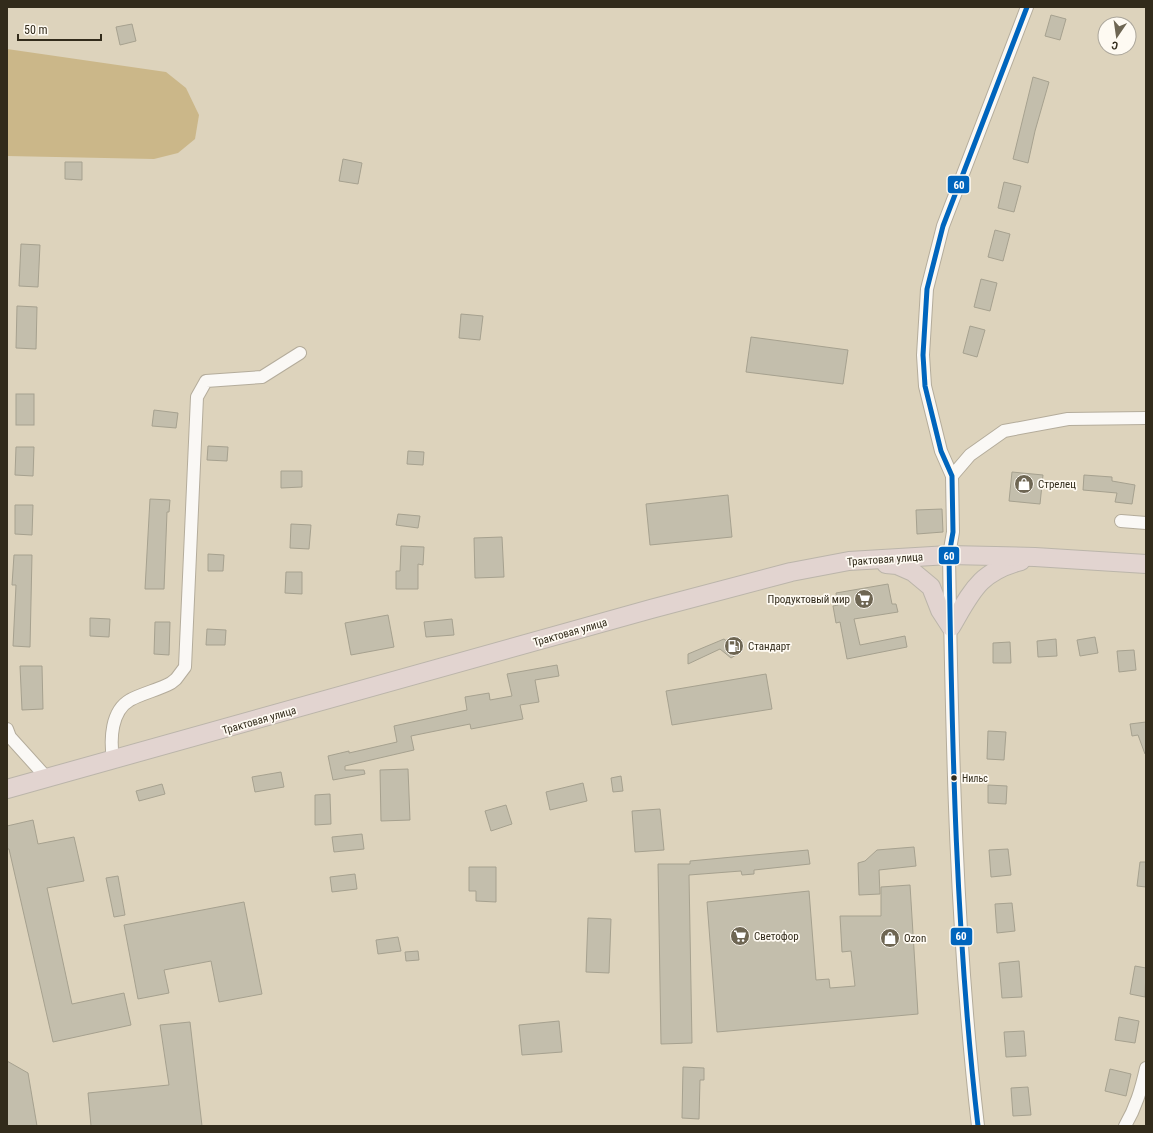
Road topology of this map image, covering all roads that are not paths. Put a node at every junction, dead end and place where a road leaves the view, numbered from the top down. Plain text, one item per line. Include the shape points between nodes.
1 (1027, 7) edge
2 (300, 353) dead end
3 (1146, 418) edge
4 (952, 476) junction
5 (1121, 521) dead end
6 (1146, 524) edge
7 (950, 555) junction
8 (1035, 557) junction
9 (849, 561) junction
10 (1146, 564) edge
11 (950, 627) junction
12 (7, 729) edge
13 (113, 759) junction
14 (47, 778) junction
15 (7, 789) edge
16 (1146, 1068) edge
17 (978, 1126) edge
18 (1125, 1126) edge

1 - 4 street via 943,226 927,289 923,355 925,386 941,451
2 - 13 street via 262,377 206,381 198,397 185,667 171,683 132,699 119,710 110,739
3 - 4 street via 1068,418 1004,431 970,455
4 - 7 street via 953,532
5 - 6 street
7 - 8 highway, Трактовая улица
7 - 9 highway, Трактовая улица
7 - 11 street
8 - 10 highway, Трактовая улица
8 - 11 highway via 1004,566 985,576 972,590
9 - 11 highway via 897,565 913,572 931,587
9 - 13 highway, Трактовая улица via 747,582 157,749
11 - 17 street via 961,928
12 - 14 street via 10,737
13 - 14 highway, Трактовая улица
14 - 15 highway, Трактовая улица
16 - 18 street via 1140,1096

